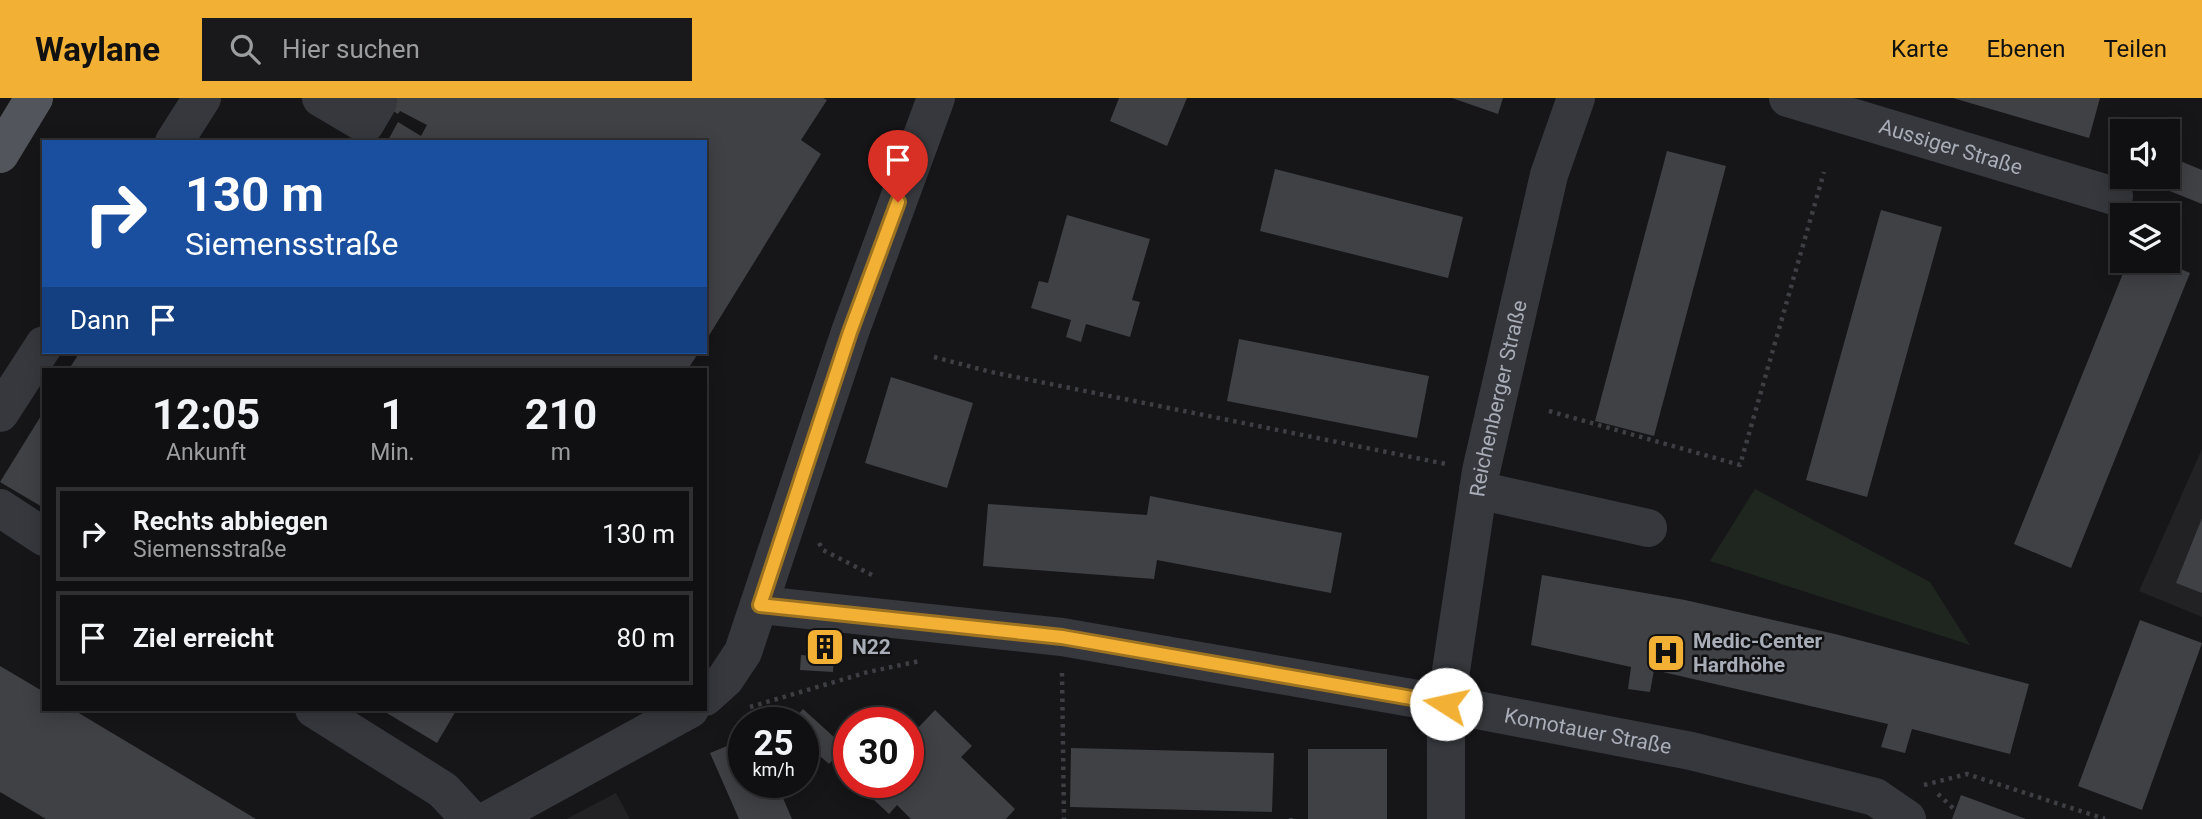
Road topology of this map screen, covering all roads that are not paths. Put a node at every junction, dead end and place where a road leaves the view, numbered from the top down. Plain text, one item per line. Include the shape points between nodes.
1 (34, 98) edge
2 (202, 98) edge
3 (321, 98) edge
4 (936, 98) edge
5 (1576, 98) edge
6 (1788, 98) edge
7 (378, 102) dead end
8 (175, 140) edge
9 (0, 154) edge
10 (2114, 196) dead end
11 (42, 348) edge
12 (0, 413) edge
13 (1480, 480) junction
14 (0, 508) edge
15 (1648, 528) dead end
16 (42, 536) edge
17 (760, 605) junction
18 (707, 695) edge
19 (1446, 704) junction
20 (317, 711) edge
21 (686, 711) edge
22 (470, 819) edge
23 (490, 819) edge
24 (1446, 819) edge
25 (1907, 819) edge

1 - 9 main road
2 - 8 street
3 - 7 street via 365,124
4 - 17 street via 850,332
5 - 13 street, Reichenberger Straße via 1549,175
6 - 10 street, Aussiger Straße
11 - 12 street
13 - 15 street
13 - 19 street, Reichenberger Straße
14 - 16 street
17 - 18 street via 743,652
17 - 19 street, Komotauer Straße via 1062,637
19 - 24 street, Reichenberger Straße
19 - 25 street, Komotauer Straße via 1691,751 1875,797
20 - 22 street via 443,790
21 - 23 street

